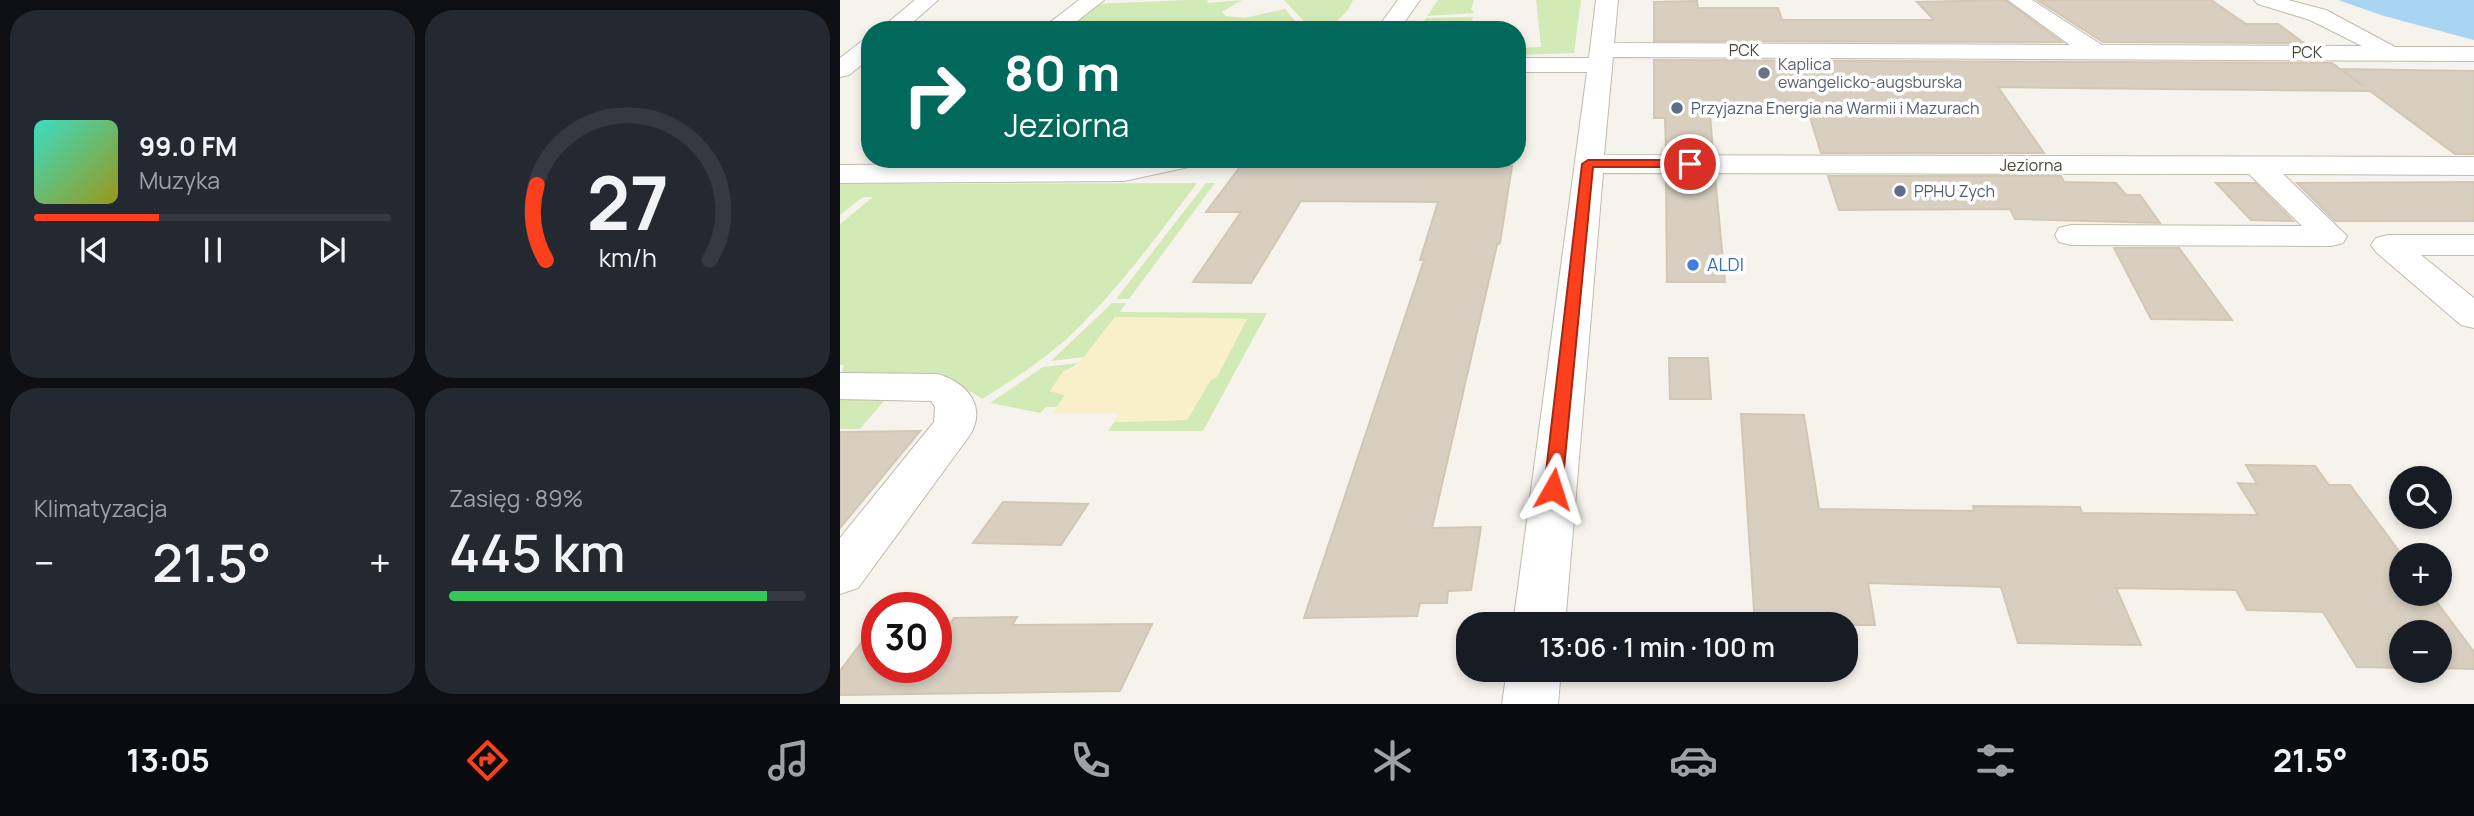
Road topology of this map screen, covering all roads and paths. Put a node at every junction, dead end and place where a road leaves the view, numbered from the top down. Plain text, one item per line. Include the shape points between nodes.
1 (928, 0) edge
2 (1093, 0) edge
3 (1409, 0) edge
4 (1607, 0) edge
5 (2018, 0) edge
6 (2265, 0) edge
7 (901, 21) edge
8 (1064, 21) edge
9 (1394, 21) edge
10 (2096, 52) junction
11 (2391, 52) junction
12 (861, 53) edge
13 (2474, 54) edge
14 (1601, 57) junction
15 (1526, 64) edge
16 (840, 70) edge
17 (1588, 164) junction
18 (2256, 166) junction
19 (2474, 166) edge
20 (1144, 168) edge
21 (858, 169) edge
22 (2071, 235) dead end
23 (2332, 236) junction
24 (2388, 245) junction
25 (2474, 245) edge
26 (2474, 317) edge
27 (840, 386) edge
28 (840, 575) edge
29 (1539, 612) edge
30 (1533, 682) edge
31 (1530, 704) edge

1 - 7 street
2 - 8 street
3 - 9 street
4 - 14 street
5 - 10 street
6 - 11 street, PCK via 2318,15
10 - 11 street, PCK via 2300,56
10 - 14 street, PCK
11 - 13 street, PCK
12 - 16 street
14 - 15 street, PCK
14 - 17 street
17 - 18 street, Jeziorna
17 - 29 street
18 - 19 street, Jeziorna
18 - 23 street
20 - 21 street via 1124,172
22 - 23 street
23 - 24 street
24 - 25 street
24 - 26 street
27 - 28 street via 938,388 951,393 957,402 955,425
30 - 31 street

